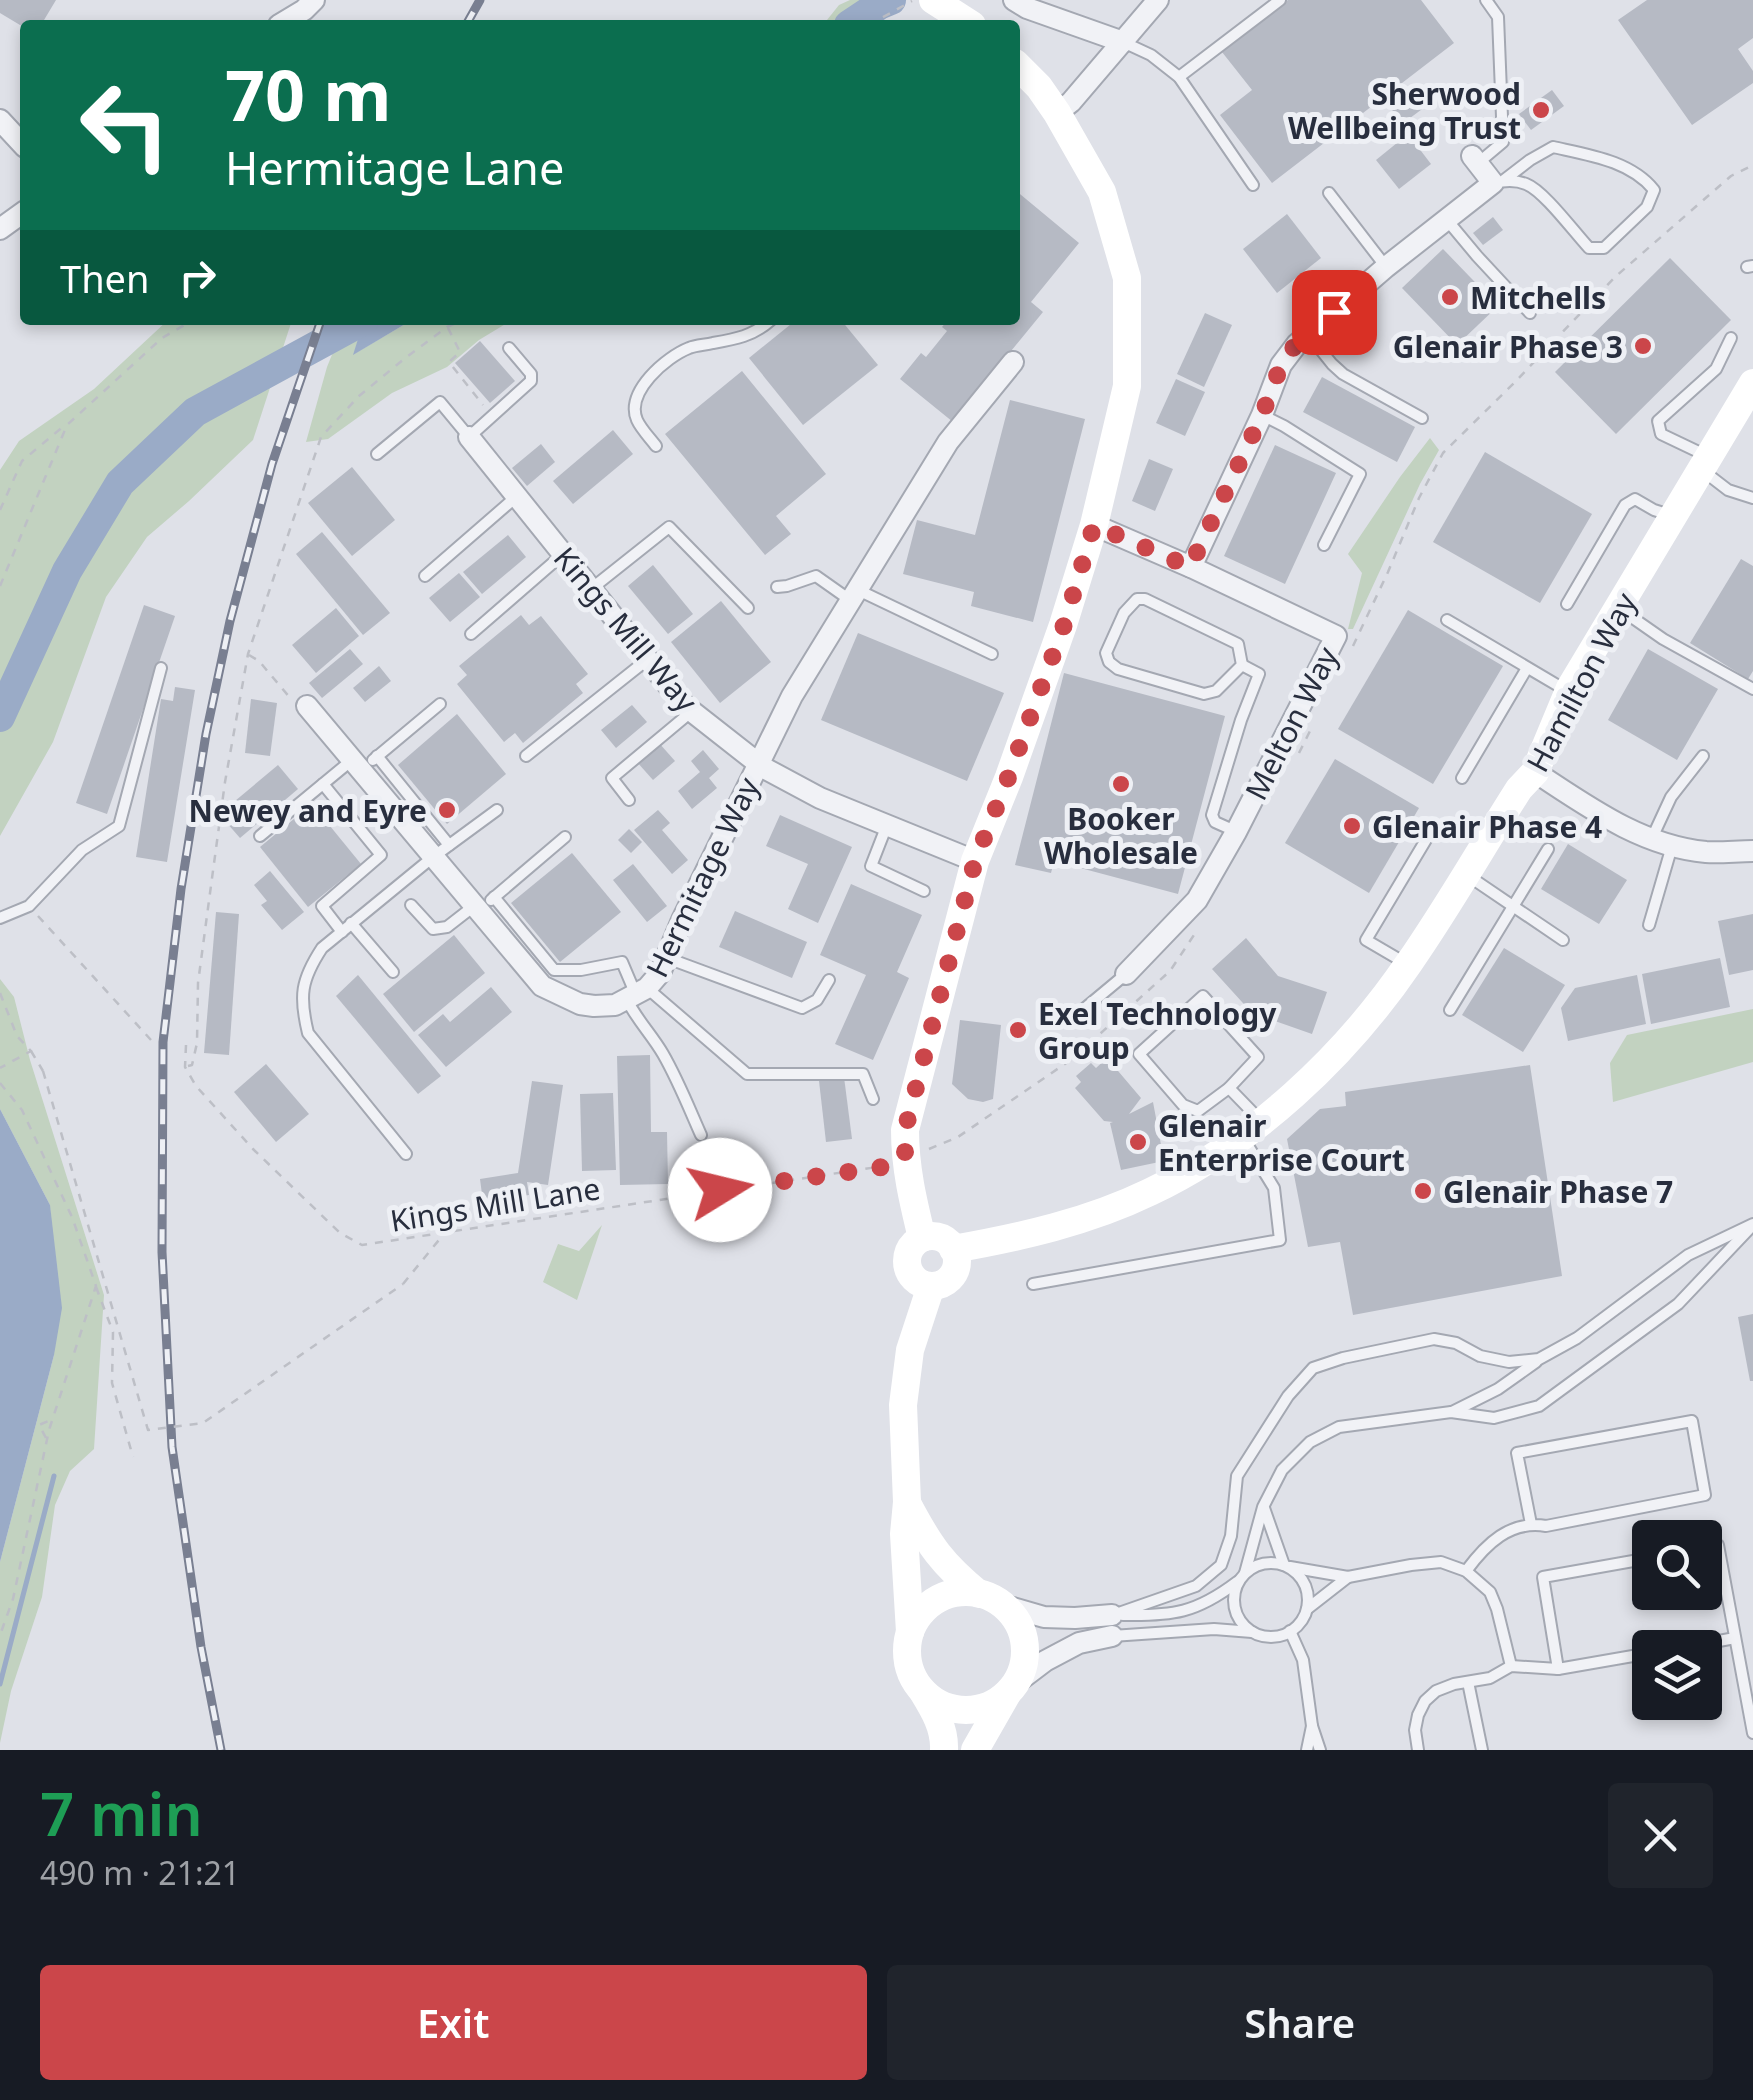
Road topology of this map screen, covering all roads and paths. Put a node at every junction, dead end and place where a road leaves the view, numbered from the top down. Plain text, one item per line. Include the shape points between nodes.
1 (314, 0) edge
2 (912, 0) edge
3 (933, 0) edge
4 (1014, 0) edge
5 (1158, 0) edge
6 (1280, 0) edge
7 (1486, 0) edge
8 (287, 20) edge
9 (878, 20) edge
10 (959, 20) edge
11 (1123, 42) junction
12 (1020, 69) edge
13 (1179, 77) junction
14 (1057, 112) junction
15 (0, 120) edge
16 (20, 141) edge
17 (1474, 160) joint
18 (1499, 182) junction
19 (1253, 185) dead end
20 (1329, 193) dead end
21 (1446, 219) junction
22 (1386, 267) junction
23 (1530, 312) dead end
24 (184, 325) edge
25 (765, 325) edge
26 (447, 326) joint
27 (1308, 334) junction
28 (1731, 338) dead end
29 (509, 348) dead end
30 (1013, 362) dead end
31 (1753, 383) edge
32 (1262, 415) junction
33 (1422, 418) dead end
34 (67, 424) junction
35 (464, 431) junction
36 (656, 446) dead end
37 (378, 454) dead end
38 (1705, 463) junction
39 (517, 496) junction
40 (1753, 498) edge
41 (0, 510) edge
42 (1674, 516) junction
43 (1094, 525) junction
44 (1324, 546) dead end
45 (563, 554) junction
46 (1190, 567) junction
47 (426, 576) dead end
48 (0, 586) edge
49 (777, 587) dead end
50 (592, 589) junction
51 (853, 595) junction
52 (1567, 604) dead end
53 (748, 608) dead end
54 (1619, 609) junction
55 (1447, 620) dead end
56 (471, 634) dead end
57 (248, 654) junction
58 (992, 654) dead end
59 (648, 659) junction
60 (1242, 665) junction
61 (161, 668) dead end
62 (1527, 668) junction
63 (1570, 688) junction
64 (1753, 690) edge
65 (440, 704) dead end
66 (307, 706) joint
67 (692, 711) junction
68 (526, 756) dead end
69 (1702, 756) dead end
70 (363, 762) junction
71 (758, 764) junction
72 (1536, 772) junction
73 (1462, 778) dead end
74 (323, 784) junction
75 (630, 800) dead end
76 (497, 810) dead end
77 (887, 825) junction
78 (1433, 828) dead end
79 (1236, 832) junction
80 (260, 836) dead end
81 (565, 837) dead end
82 (1662, 841) junction
83 (1548, 848) dead end
84 (441, 851) junction
85 (1753, 851) edge
86 (975, 861) junction
87 (1465, 874) junction
88 (924, 891) dead end
89 (482, 904) junction
90 (29, 906) junction
91 (411, 906) dead end
92 (1512, 908) junction
93 (0, 918) edge
94 (1649, 925) dead end
95 (346, 927) junction
96 (1563, 940) dead end
97 (666, 958) junction
98 (535, 962) junction
99 (1408, 964) junction
100 (393, 972) dead end
101 (1126, 974) joint
102 (829, 980) dead end
103 (0, 993) edge
104 (637, 995) junction
105 (1450, 1010) dead end
106 (1072, 1018) dead end
107 (151, 1040) dead end
108 (186, 1045) dead end
109 (31, 1052) junction
110 (186, 1067) junction
111 (0, 1068) edge
112 (0, 1083) edge
113 (1229, 1088) junction
114 (873, 1099) dead end
115 (1252, 1129) junction
116 (701, 1135) dead end
117 (406, 1154) dead end
118 (905, 1158) junction
119 (1753, 1224) edge
120 (446, 1232) junction
121 (922, 1238) junction
122 (953, 1248) junction
123 (1033, 1284) dead end
124 (96, 1286) junction
125 (931, 1286) junction
126 (1539, 1360) junction
127 (1451, 1412) junction
128 (52, 1419) junction
129 (46, 1440) junction
130 (133, 1457) dead end
131 (906, 1502) junction
132 (1264, 1508) junction
133 (1532, 1524) junction
134 (1632, 1561) edge
135 (1287, 1566) junction
136 (1722, 1567) edge
137 (1466, 1571) junction
138 (1242, 1577) junction
139 (1348, 1577) junction
140 (991, 1599) junction
141 (1307, 1609) junction
142 (1112, 1626) junction
143 (1253, 1632) junction
144 (1290, 1632) junction
145 (910, 1633) junction
146 (0, 1636) edge
147 (1735, 1638) junction
148 (1722, 1640) edge
149 (1632, 1656) edge
150 (1511, 1666) junction
151 (1558, 1669) junction
152 (1468, 1682) junction
153 (1012, 1688) junction
154 (922, 1690) junction
155 (1312, 1726) junction
156 (1753, 1733) edge
157 (944, 1750) edge
158 (975, 1750) edge
159 (1307, 1750) edge
160 (1320, 1750) edge
161 (1418, 1750) edge
162 (1482, 1750) edge

1 - 8 street
2 - 9 path
3 - 10 street
4 - 11 street
5 - 11 street
6 - 13 lane
7 - 17 lane via 1498,16 1503,142
11 - 13 lane
11 - 14 street
12 - 14 street
13 - 19 lane
14 - 43 street via 1102,192 1127,278 1127,386
15 - 16 street
17 - 18 street
18 - 18 lane via 1554,147 1628,168 1654,190 1620,235 1604,248 1589,248 1526,184
18 - 21 street
20 - 22 lane
21 - 22 street
21 - 23 lane
22 - 27 street
24 - 34 path
25 - 36 lane via 743,338 690,347 651,375 634,407
26 - 35 path via 460,352 449,362 483,405
26 - 57 path via 359,396 320,437
27 - 32 street via 1281,365
27 - 33 lane via 1343,374
28 - 38 lane via 1716,369 1658,421 1661,434
29 - 35 lane via 532,374 530,381
30 - 51 street, Hermitage Way via 948,442
31 - 38 street, Hamilton Way
32 - 44 lane via 1360,474
32 - 46 street
34 - 41 path via 22,461
34 - 48 path
35 - 37 lane via 440,402
35 - 39 street, Kings Mill Way
38 - 40 lane via 1728,490
38 - 42 street, Hamilton Way
39 - 45 street, Kings Mill Way
39 - 47 lane
42 - 52 lane via 1635,499 1625,505
42 - 54 street, Hamilton Way
43 - 46 street, Melton Way
43 - 86 street via 1064,625
45 - 50 street, Kings Mill Way
45 - 56 lane
46 - 79 street, Melton Way via 1336,636
49 - 51 lane via 816,576
50 - 53 lane via 669,528
50 - 59 street, Kings Mill Way
51 - 58 lane
51 - 71 street, Hermitage Way
54 - 63 street, Hamilton Way
54 - 64 lane
55 - 62 lane
57 - 66 path via 304,715
57 - 110 path via 198,982 196,1043
59 - 67 street, Kings Mill Way
59 - 68 lane
60 - 60 lane via 1204,694 1118,669 1106,653 1124,612 1145,599 1238,644
60 - 79 lane via 1260,674 1212,816
61 - 90 lane via 119,826 82,850
62 - 63 lane
62 - 73 lane
63 - 72 street, Hamilton Way
65 - 70 lane
66 - 70 street, Hermitage Way
67 - 71 street, Kings Mill Way
67 - 75 lane via 612,778
69 - 82 lane via 1672,797
70 - 74 lane
70 - 84 street, Hermitage Way
71 - 77 street, Kings Mill Way
71 - 97 street, Hermitage Way
72 - 82 street via 1609,821
72 - 87 street, Hamilton Way
74 - 80 lane
74 - 95 lane via 381,855 322,906
76 - 84 lane
77 - 86 street, Kings Mill Way
77 - 88 lane via 871,866
78 - 99 lane via 1366,940
79 - 101 street, Melton Way via 1198,900
81 - 89 lane
82 - 85 street via 1704,852
82 - 94 lane
83 - 92 lane
84 - 89 street, Hermitage Way
84 - 95 lane
86 - 118 street via 905,1130
87 - 92 lane
87 - 99 street, Hamilton Way
89 - 91 lane via 433,930
89 - 98 street, Hermitage Way
90 - 93 lane
90 - 107 path
92 - 96 lane
92 - 105 lane
95 - 100 lane
95 - 117 lane via 322,948 303,985 308,1032
97 - 102 lane via 802,1008 817,1000
97 - 104 street, Hermitage Way
98 - 104 lane via 554,970 622,962
98 - 104 street, Hermitage Way via 542,986 580,1004 615,1004
99 - 115 street, Hamilton Way via 1344,1045
101 - 106 lane
103 - 109 path
104 - 114 lane via 747,1074 863,1074
104 - 116 lane via 643,1029 661,1050
108 - 110 path
109 - 111 path
109 - 120 path, bridge via 148,1430 203,1424 403,1284
110 - 120 path, Kings Mill Lane via 252,1149 340,1234 362,1246
112 - 124 path via 22,1110
113 - 113 lane via 1198,1111 1183,1105 1140,1054 1203,996 1258,1057
113 - 115 lane
115 - 122 street, Hamilton Way via 1151,1192 1107,1210 1027,1235
115 - 123 lane via 1274,1188 1280,1240
118 - 120 path, Kings Mill Lane via 883,1167
118 - 121 street
119 - 126 lane via 1688,1255
119 - 127 lane via 1678,1304 1539,1406 1494,1418
121 - 122 street via 938,1236
121 - 125 street via 907,1263 915,1279
122 - 125 street via 954,1273
124 - 128 path
124 - 130 path via 113,1332 112,1383
125 - 131 street via 910,1350 903,1406
126 - 127 lane
126 - 142 lane via 1509,1362 1434,1340 1313,1368 1237,1476 1221,1565 1196,1586
127 - 132 lane via 1340,1428 1310,1442 1282,1470
128 - 129 path
128 - 129 path via 39,1425
129 - 146 path
131 - 140 street via 945,1563
131 - 145 street
132 - 135 lane
132 - 138 lane
133 - 133 lane via 1517,1453 1692,1421 1706,1495
133 - 137 lane via 1500,1534
134 - 151 lane via 1543,1577
135 - 138 lane via 1263,1563
135 - 139 lane
135 - 141 lane via 1307,1590
136 - 147 lane
137 - 139 lane via 1442,1562
137 - 150 lane via 1490,1592
138 - 142 lane via 1193,1610
138 - 143 lane via 1235,1610
139 - 141 lane
140 - 142 street via 1044,1617
140 - 145 street via 967,1592 942,1598 922,1612
140 - 153 street via 1018,1624 1025,1648
141 - 144 lane
142 - 143 lane
142 - 153 street via 1045,1661
143 - 144 lane
144 - 155 lane via 1304,1660
145 - 154 street via 910,1669
147 - 148 lane
147 - 156 lane
149 - 151 lane
150 - 151 lane
150 - 152 lane
152 - 161 lane via 1426,1701 1415,1730
152 - 162 lane
153 - 154 street via 988,1706 964,1710
153 - 158 street
154 - 157 street via 937,1716
155 - 159 lane
155 - 160 lane

